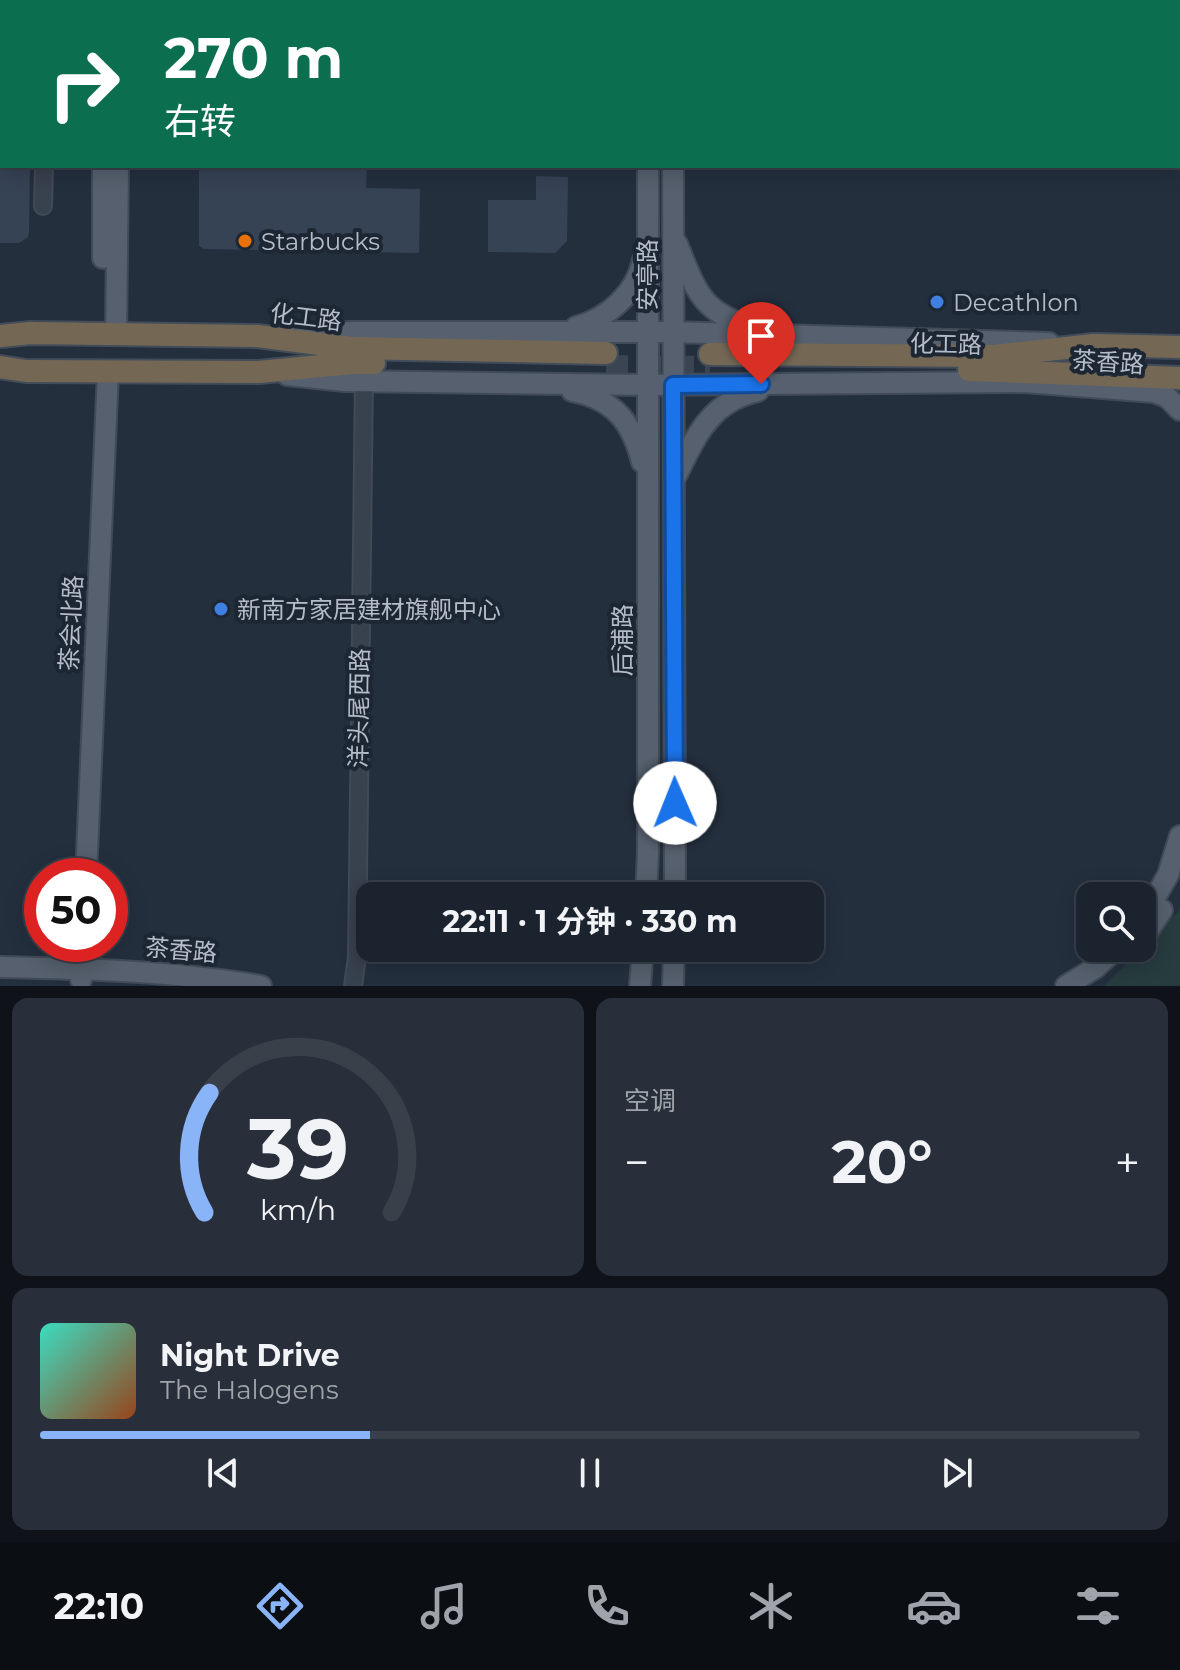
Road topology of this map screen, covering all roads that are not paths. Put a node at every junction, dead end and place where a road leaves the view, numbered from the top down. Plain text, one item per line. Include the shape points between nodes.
1 (44, 168) edge
2 (103, 168) edge
3 (118, 168) edge
4 (648, 168) edge
5 (673, 168) edge
6 (43, 206) dead end
7 (648, 233) junction
8 (673, 233) junction
9 (0, 330) edge
10 (647, 332) junction
11 (672, 332) junction
12 (31, 333) junction
13 (554, 333) junction
14 (110, 335) junction
15 (789, 335) junction
16 (0, 336) edge
17 (257, 336) junction
18 (1093, 345) junction
19 (1180, 347) edge
20 (0, 367) edge
21 (26, 371) junction
22 (103, 372) junction
23 (259, 372) junction
24 (0, 376) edge
25 (1092, 377) junction
26 (1180, 378) edge
27 (364, 381) junction
28 (1025, 382) junction
29 (532, 383) junction
30 (791, 384) junction
31 (647, 385) junction
32 (673, 385) junction
33 (1180, 410) edge
34 (647, 483) junction
35 (672, 484) junction
36 (1180, 836) edge
37 (74, 858) edge
38 (87, 858) edge
39 (1180, 877) edge
40 (647, 882) edge
41 (675, 882) edge
42 (1156, 896) edge
43 (1156, 922) edge
44 (73, 962) edge
45 (78, 962) edge
46 (642, 962) edge
47 (674, 962) edge
48 (1102, 962) edge
49 (1119, 962) edge
50 (0, 967) edge
51 (75, 975) junction
52 (0, 979) edge
53 (181, 986) edge
54 (261, 986) edge
55 (353, 986) edge
56 (640, 986) edge
57 (673, 986) edge
58 (1066, 986) edge
59 (1092, 986) edge

1 - 6 street
2 - 14 main road
3 - 14 main road
4 - 7 main road, 安亭路
5 - 8 main road, 安亭路
7 - 10 main road, 安亭路
7 - 13 main road via 641,268 624,298 598,319
8 - 11 main road, 安亭路
8 - 15 main road via 696,286 715,312 730,321
9 - 12 highway
10 - 11 main road
10 - 13 main road
10 - 31 main road, 安亭路
11 - 15 main road
11 - 32 main road, 安亭路
12 - 14 highway, 化工路
12 - 16 highway, 化工路
13 - 17 main road
14 - 17 highway, 化工路
15 - 18 main road
17 - 23 highway, 化工路 via 351,348 606,359 351,363
18 - 19 highway, 化工路
18 - 25 highway, 化工路 via 993,356 710,360
20 - 21 highway, 化工路
21 - 22 highway, 化工路
21 - 24 highway
22 - 23 highway, 化工路
22 - 37 main road, 茶会北路
22 - 38 main road, 茶会北路
23 - 27 main road
25 - 26 highway, 化工路
25 - 28 main road
27 - 29 main road
27 - 55 street, 洋头尾西路
28 - 30 main road
28 - 33 main road, 茶香路 via 1154,392
29 - 31 main road
29 - 34 main road via 592,395 616,410 634,437
30 - 32 main road
30 - 35 main road via 742,395 713,413
31 - 32 main road
31 - 34 main road, 后浦路
32 - 35 main road
34 - 40 main road, 后浦路
35 - 41 main road
36 - 42 main road
39 - 43 main road
44 - 51 main road
45 - 51 main road
46 - 56 main road
47 - 57 main road
48 - 58 main road
49 - 59 main road
50 - 51 main road, 茶香路
51 - 52 main road, 茶香路
51 - 53 main road, 茶香路
51 - 54 main road, 茶香路 via 192,976

